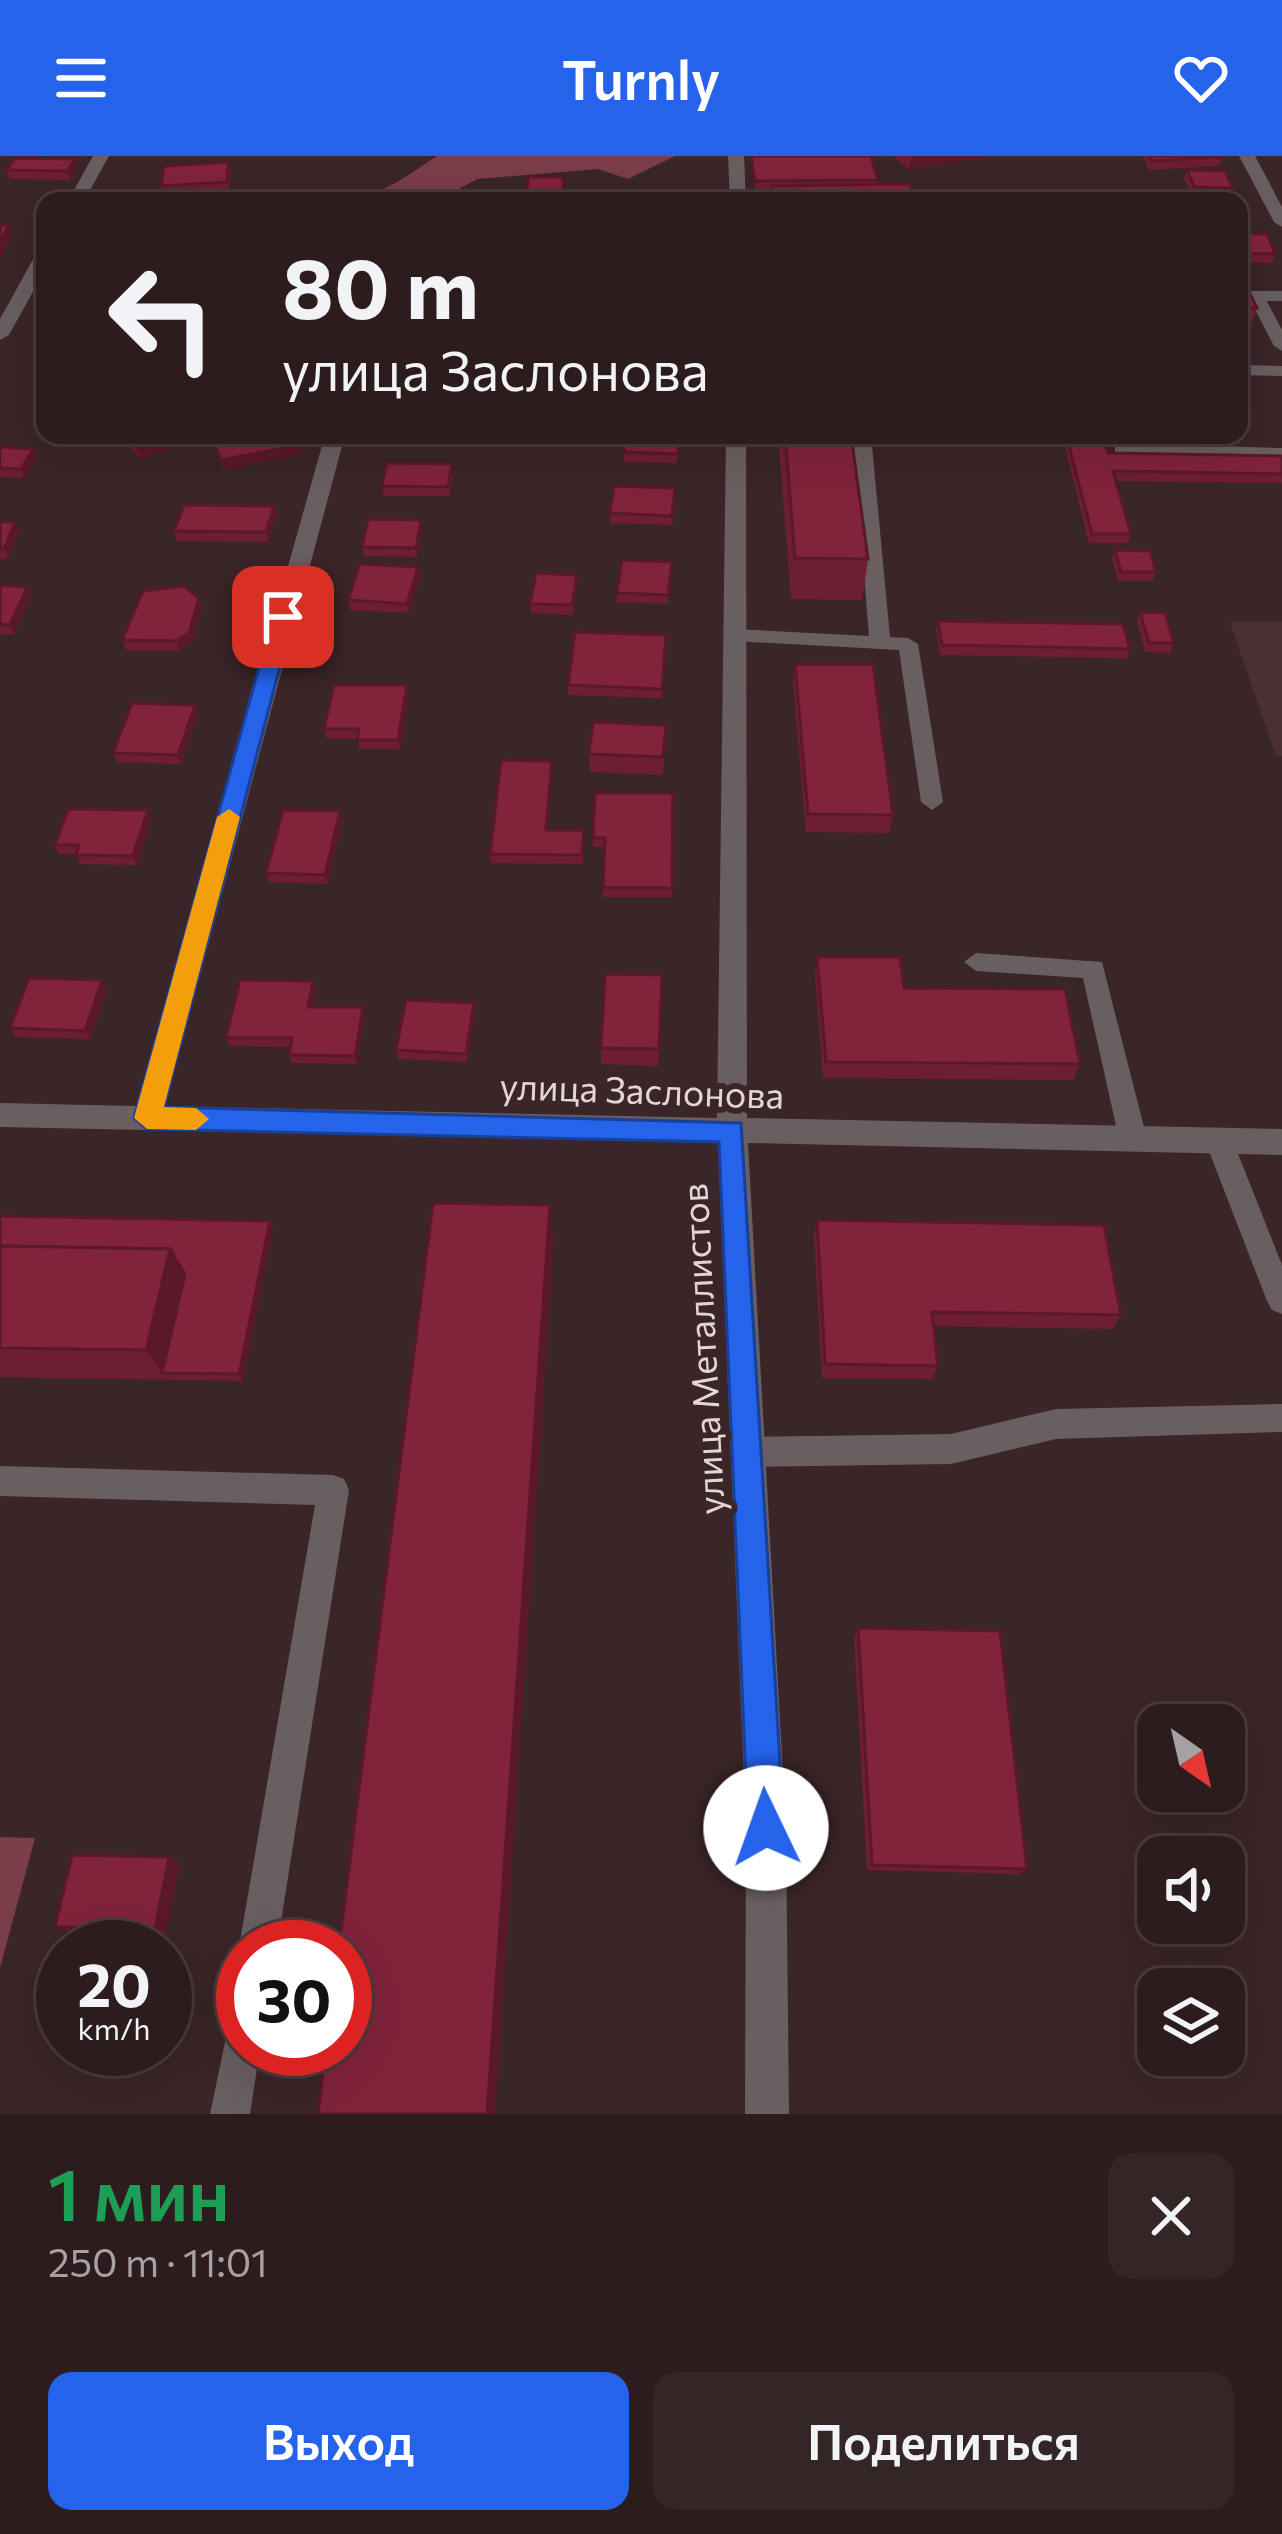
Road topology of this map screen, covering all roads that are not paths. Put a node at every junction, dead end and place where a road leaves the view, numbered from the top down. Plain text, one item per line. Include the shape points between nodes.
1 (101, 156) edge
2 (736, 156) edge
3 (1247, 156) edge
4 (81, 192) edge
5 (737, 192) edge
6 (1282, 222) edge
7 (0, 281) edge
8 (36, 283) edge
9 (36, 284) edge
10 (1248, 296) edge
11 (1282, 296) edge
12 (1248, 297) edge
13 (0, 335) edge
14 (1282, 346) edge
15 (1248, 370) edge
16 (1282, 370) edge
17 (333, 444) edge
18 (736, 444) edge
19 (863, 444) edge
20 (1121, 448) edge
21 (1282, 454) edge
22 (734, 635) junction
23 (880, 641) junction
24 (932, 802) dead end
25 (976, 962) dead end
26 (0, 1115) edge
27 (147, 1118) junction
28 (732, 1131) junction
29 (1133, 1139) junction
30 (1219, 1142) junction
31 (1282, 1142) edge
32 (1282, 1301) edge
33 (1282, 1418) edge
34 (747, 1452) junction
35 (0, 1481) edge
36 (262, 1920) edge
37 (236, 2076) edge
38 (230, 2114) edge
39 (767, 2114) edge

1 - 4 street
2 - 5 street
3 - 6 street
7 - 8 street
9 - 13 street
10 - 11 street
12 - 14 lane
15 - 16 lane
17 - 27 street
18 - 22 street, улица Металлистов
19 - 23 lane
20 - 21 lane
22 - 23 lane
22 - 28 street, улица Металлистов
23 - 24 lane via 908,644
25 - 29 lane via 1093,969
26 - 27 street, улица Заслонова
27 - 28 street, улица Заслонова
28 - 29 street, улица Заслонова
28 - 34 street, улица Металлистов
29 - 30 street, улица Заслонова
30 - 31 street, улица Заслонова
30 - 32 lane
33 - 34 lane via 1056,1424 951,1449
34 - 39 street, улица Металлистов via 766,1828
35 - 36 lane via 333,1490
37 - 38 lane

